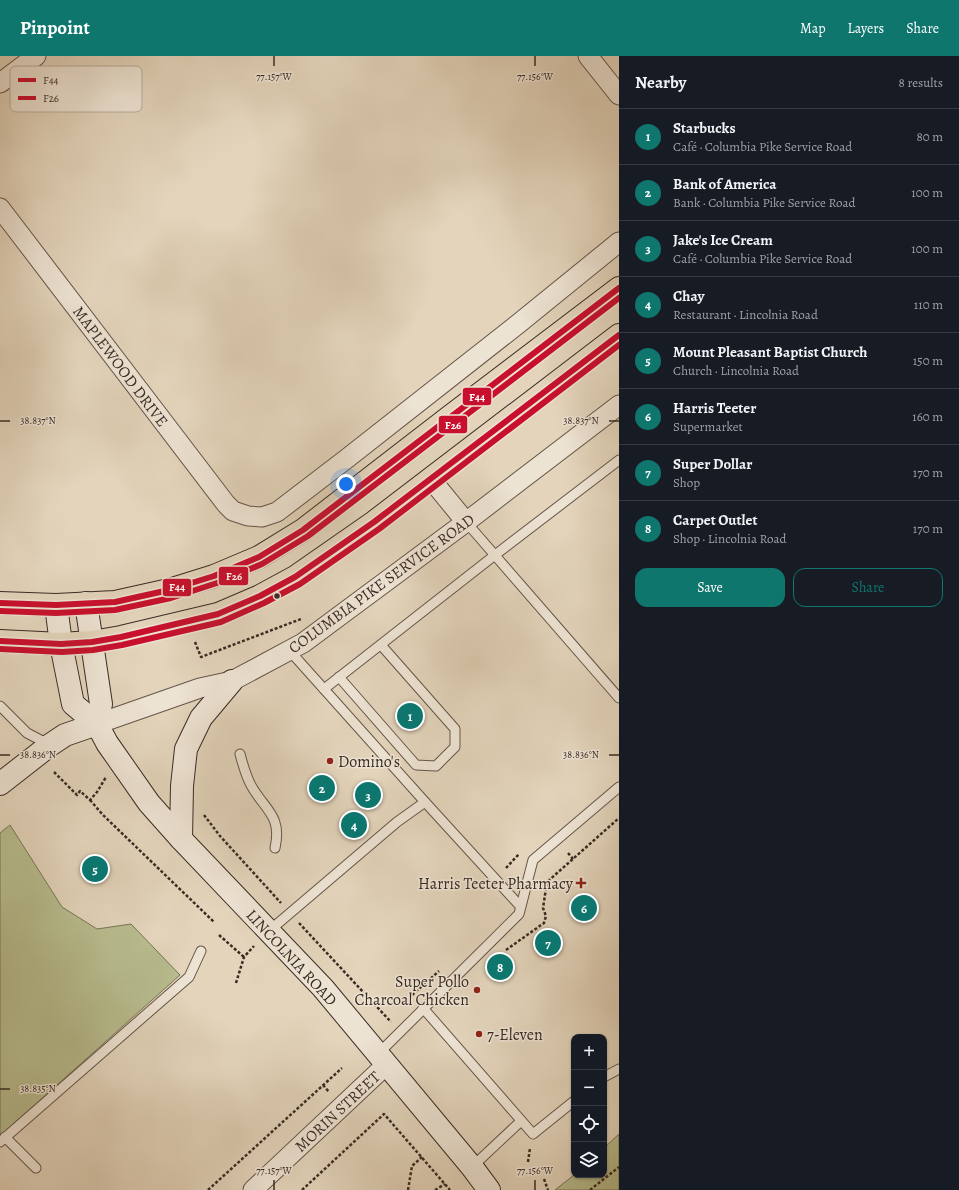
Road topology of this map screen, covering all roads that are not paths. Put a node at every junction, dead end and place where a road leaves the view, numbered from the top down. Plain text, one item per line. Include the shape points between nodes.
1 (36, 56) edge
2 (588, 56) edge
3 (23, 66) edge
4 (10, 76) edge
5 (0, 83) edge
6 (619, 95) edge
7 (0, 208) edge
8 (619, 242) edge
9 (619, 288) edge
10 (619, 335) edge
11 (619, 405) edge
12 (619, 460) edge
13 (430, 478) junction
14 (466, 522) junction
15 (495, 555) junction
16 (0, 603) edge
17 (86, 603) junction
18 (56, 605) junction
19 (0, 641) edge
20 (92, 642) junction
21 (61, 644) junction
22 (381, 645) junction
23 (289, 650) junction
24 (340, 677) junction
25 (232, 680) junction
26 (324, 689) junction
27 (619, 698) edge
28 (0, 706) edge
29 (97, 724) junction
30 (50, 745) junction
31 (240, 754) dead end
32 (0, 784) edge
33 (619, 787) edge
34 (425, 802) junction
35 (182, 840) junction
36 (275, 848) dead end
37 (520, 906) junction
38 (268, 931) junction
39 (201, 951) dead end
40 (423, 1008) junction
41 (382, 1060) junction
42 (619, 1069) edge
43 (607, 1075) edge
44 (571, 1103) edge
45 (521, 1121) junction
46 (3, 1140) edge
47 (472, 1167) junction
48 (36, 1168) dead end
49 (253, 1190) edge
50 (490, 1190) edge

1 - 3 street
2 - 6 street
4 - 5 street
7 - 8 street, MAPLEWOOD DRIVE via 226,504 248,516 277,512
9 - 17 main road via 303,530 265,553 214,576 169,590 115,602
10 - 13 main road
11 - 14 street, COLUMBIA PIKE SERVICE ROAD
12 - 15 lane
13 - 14 street
13 - 20 main road via 374,522 295,577 260,596 218,614
14 - 15 lane
14 - 23 street, COLUMBIA PIKE SERVICE ROAD
15 - 22 lane
15 - 27 lane
16 - 18 main road
17 - 18 main road
17 - 20 main road
18 - 21 main road, LINCOLNIA ROAD
19 - 21 main road
20 - 21 main road
20 - 29 main road via 101,704
21 - 29 main road, LINCOLNIA ROAD via 73,704
22 - 24 lane
22 - 24 lane via 455,729 455,747 436,766 416,765
23 - 25 street, COLUMBIA PIKE SERVICE ROAD
23 - 26 lane
24 - 26 lane
25 - 29 street, COLUMBIA PIKE SERVICE ROAD via 200,688
25 - 35 main road via 201,718 186,749 182,786
26 - 34 lane
28 - 30 lane via 27,733
29 - 30 main road via 65,735
29 - 35 main road, LINCOLNIA ROAD via 138,789
30 - 32 main road
31 - 36 lane via 252,786 274,819 278,836
33 - 37 lane via 533,860
34 - 37 lane
34 - 38 lane via 397,822
35 - 38 main road, LINCOLNIA ROAD
37 - 40 lane via 519,914
38 - 41 main road, LINCOLNIA ROAD via 322,988
39 - 46 lane via 189,977
40 - 41 lane
40 - 45 lane
41 - 47 main road, LINCOLNIA ROAD
41 - 49 street, MORIN STREET
42 - 43 lane
44 - 45 lane via 533,1134
45 - 47 lane
46 - 48 lane
47 - 50 main road, LINCOLNIA ROAD

